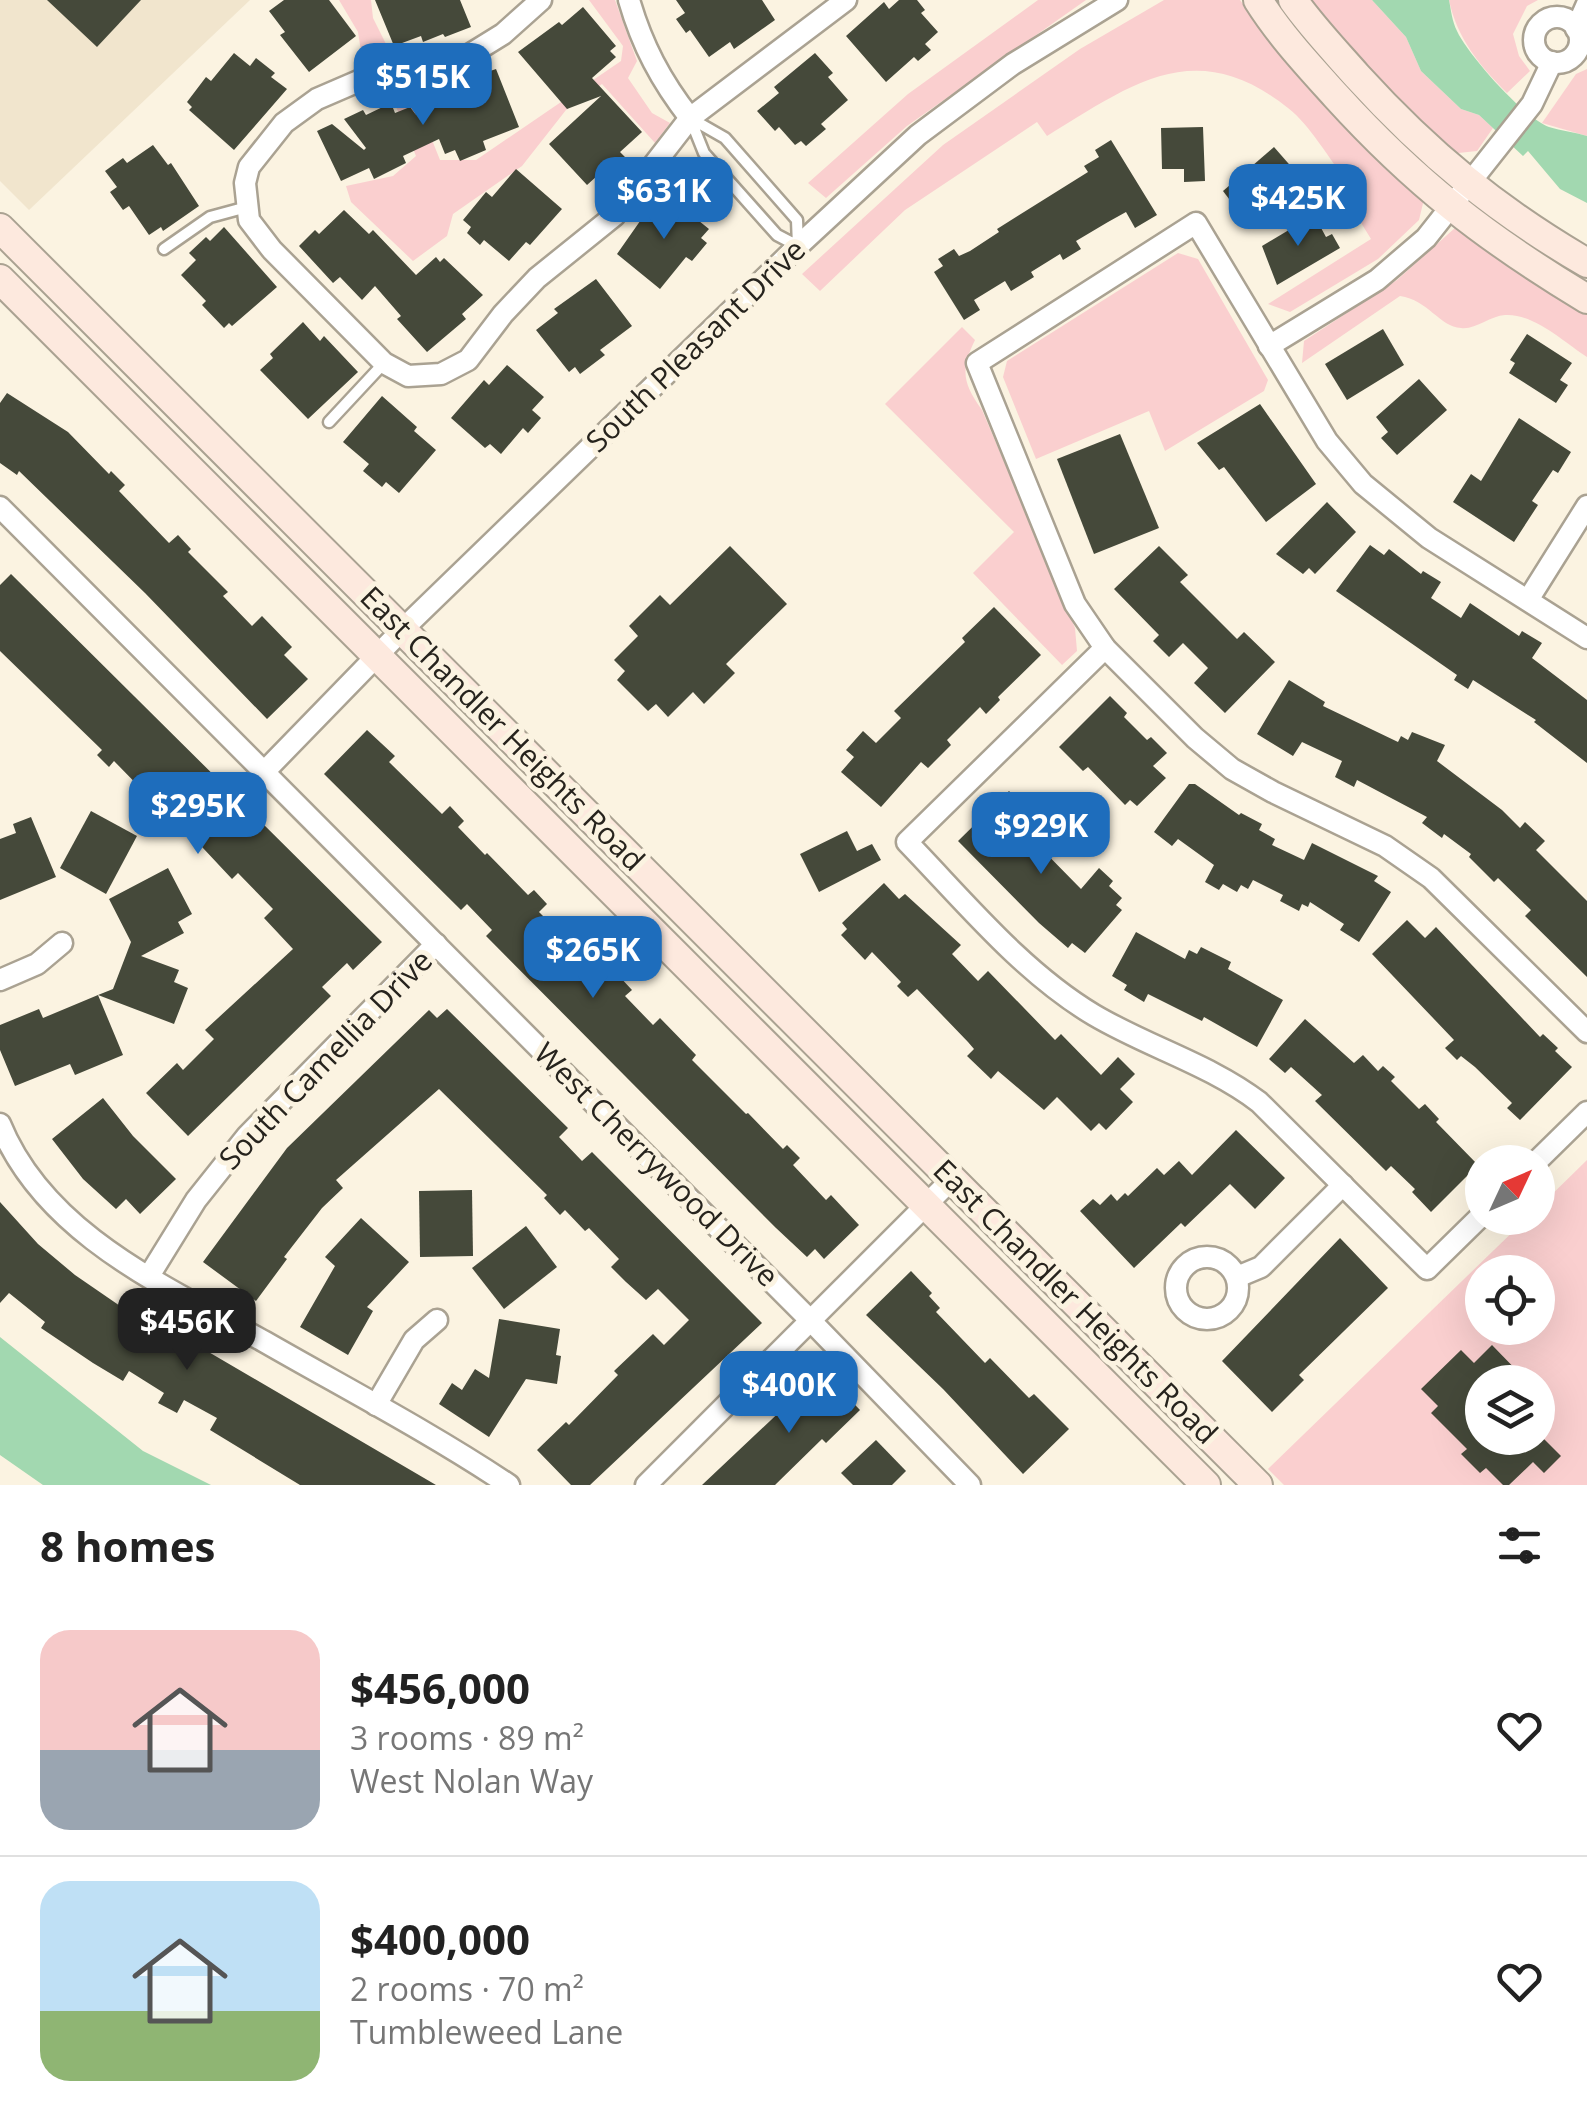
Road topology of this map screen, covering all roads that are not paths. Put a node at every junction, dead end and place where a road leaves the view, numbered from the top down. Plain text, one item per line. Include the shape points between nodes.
1 (541, 0) edge
2 (629, 0) edge
3 (846, 0) edge
4 (1117, 0) edge
5 (1258, 0) edge
6 (1292, 0) edge
7 (1587, 4) edge
8 (1557, 9) edge
9 (1576, 29) junction
10 (1552, 62) junction
11 (690, 118) junction
12 (739, 154) junction
13 (720, 171) junction
14 (1468, 184) junction
15 (248, 206) junction
16 (1450, 208) junction
17 (0, 228) edge
18 (798, 246) junction
19 (164, 250) dead end
20 (1587, 263) edge
21 (0, 279) edge
22 (1587, 299) edge
23 (1270, 346) junction
24 (384, 364) junction
25 (329, 422) dead end
26 (1587, 506) edge
27 (0, 508) edge
28 (1528, 600) junction
29 (403, 629) junction
30 (1587, 638) edge
31 (1105, 648) junction
32 (378, 657) junction
33 (264, 772) junction
34 (62, 943) dead end
35 (436, 944) junction
36 (0, 980) edge
37 (1587, 1032) edge
38 (1587, 1112) edge
39 (0, 1124) edge
40 (1553, 1145) edge
41 (952, 1179) junction
42 (1343, 1185) junction
43 (926, 1204) junction
44 (1465, 1231) edge
45 (149, 1276) junction
46 (1237, 1277) dead end
47 (436, 1320) dead end
48 (811, 1321) junction
49 (376, 1405) junction
50 (509, 1485) edge
51 (646, 1485) edge
52 (970, 1485) edge
53 (1206, 1485) edge
54 (1258, 1485) edge

1 - 15 street via 469,55 368,77 317,98 258,152 244,182
2 - 11 street via 641,42
3 - 11 street
4 - 18 street, South Pleasant Drive via 1013,64 918,136
5 - 16 main road via 1389,154
6 - 14 main road via 1409,133
7 - 9 street
8 - 9 street
8 - 10 street via 1534,42
9 - 10 street via 1573,57
10 - 14 street via 1532,104
11 - 12 lane
11 - 13 lane via 704,153
11 - 24 street via 614,216 538,278 468,360 441,374 408,376
12 - 13 lane
12 - 18 lane via 797,220
13 - 18 lane via 777,235
14 - 16 street
14 - 20 main road
15 - 19 lane via 210,217
15 - 24 street via 249,220 272,250
16 - 22 main road
16 - 23 street via 1377,280
17 - 29 main road, East Chandler Heights Road
18 - 29 street, South Pleasant Drive
21 - 32 main road, East Chandler Heights Road
23 - 28 street via 1327,441 1364,484 1429,538
23 - 31 street via 1196,223 977,362 1074,604
24 - 25 lane
26 - 28 street
27 - 33 street, West Cherrywood Drive
28 - 30 street
29 - 32 street, South Pleasant Drive
29 - 41 main road, East Chandler Heights Road
31 - 37 street via 1232,769 1386,846 1431,878
31 - 42 street via 907,842 1045,981 1097,1017 1243,1090
32 - 33 street, South Pleasant Drive
32 - 43 main road, East Chandler Heights Road
33 - 35 street, West Cherrywood Drive
34 - 36 street via 37,964
35 - 45 street, South Camellia Drive via 246,1136
35 - 48 street, West Cherrywood Drive
38 - 40 street
39 - 45 street via 48,1199 90,1238
41 - 43 street
41 - 54 main road, East Chandler Heights Road
42 - 44 street via 1427,1269
42 - 46 street via 1261,1267
43 - 48 street
43 - 53 main road, East Chandler Heights Road
45 - 49 street
47 - 49 street via 414,1340
48 - 51 street
48 - 52 street, West Cherrywood Drive
49 - 50 street

